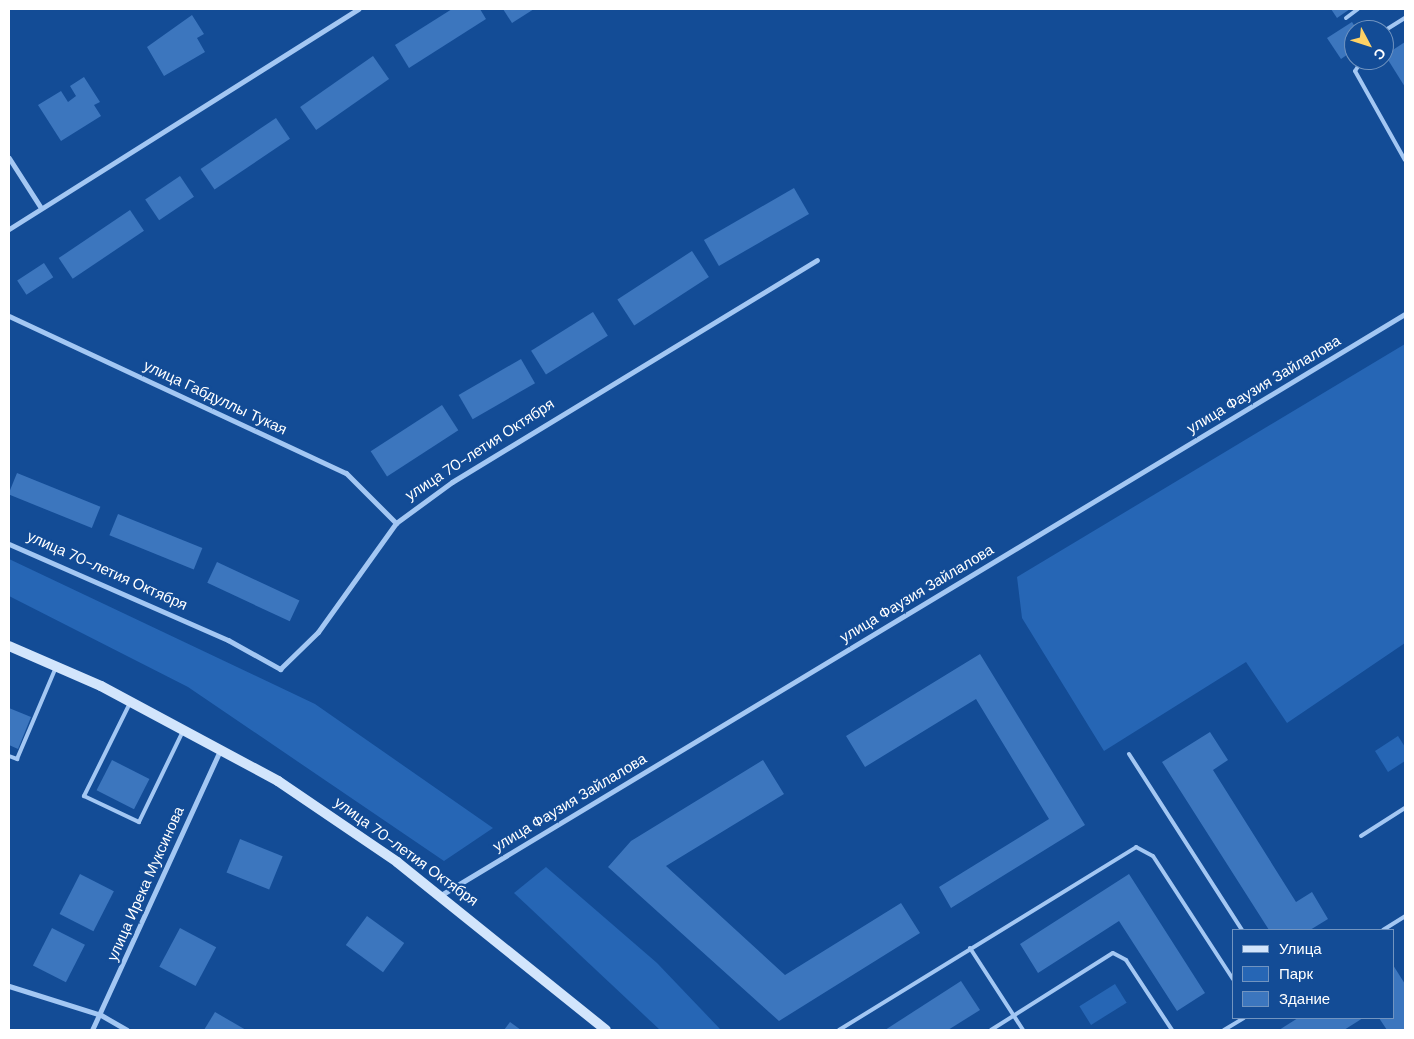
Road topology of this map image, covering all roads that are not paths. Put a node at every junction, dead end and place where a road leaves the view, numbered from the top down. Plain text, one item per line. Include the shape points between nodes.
1 (359, 9) edge
2 (1358, 9) edge
3 (1346, 18) dead end
4 (1405, 18) edge
5 (1394, 24) edge
6 (1356, 70) edge
7 (9, 158) edge
8 (1405, 160) edge
9 (41, 208) junction
10 (9, 229) edge
11 (817, 260) dead end
12 (1405, 314) edge
13 (9, 316) edge
14 (396, 523) junction
15 (9, 544) edge
16 (9, 646) edge
17 (56, 667) junction
18 (131, 702) junction
19 (184, 728) junction
20 (221, 748) junction
21 (1129, 754) dead end
22 (9, 756) edge
23 (1405, 808) edge
24 (1361, 836) dead end
25 (441, 895) junction
26 (1405, 916) edge
27 (1241, 929) edge
28 (1384, 929) edge
29 (970, 948) junction
30 (1232, 978) edge
31 (9, 986) edge
32 (100, 1015) junction
33 (1014, 1016) junction
34 (1242, 1019) edge
35 (92, 1030) edge
36 (128, 1030) edge
37 (606, 1030) edge
38 (839, 1030) edge
39 (991, 1030) edge
40 (1023, 1030) edge
41 (1172, 1030) edge
42 (1224, 1030) edge

1 - 9 street
2 - 3 lane
4 - 5 lane
6 - 8 lane
7 - 9 street
9 - 10 street
11 - 14 street, улица 70-летия Октября via 452,482
12 - 25 street, улица Фаузия Зайлалова
13 - 14 street, улица Габдуллы Тукая via 346,473
14 - 15 street, улица 70-летия Октября via 318,632 280,669 228,640
16 - 17 main road, улица 70-летия Октября
17 - 18 main road, улица 70-летия Октября
17 - 22 lane via 17,759
18 - 19 main road, улица 70-летия Октября
18 - 19 lane via 84,796 139,822
19 - 20 main road, улица 70-летия Октября
20 - 25 main road, улица 70-летия Октября via 343,823
20 - 32 street, улица Ирека Муксинова
21 - 27 lane
23 - 24 lane
25 - 37 main road, улица 70-летия Октября
26 - 28 lane
29 - 30 lane via 1130,848 1141,847 1153,856
29 - 33 lane
29 - 38 lane
31 - 32 street
32 - 35 street, улица Ирека Муксинова
32 - 36 street
33 - 39 lane
33 - 40 lane
33 - 41 lane via 1108,955 1117,954 1126,960
34 - 42 lane

